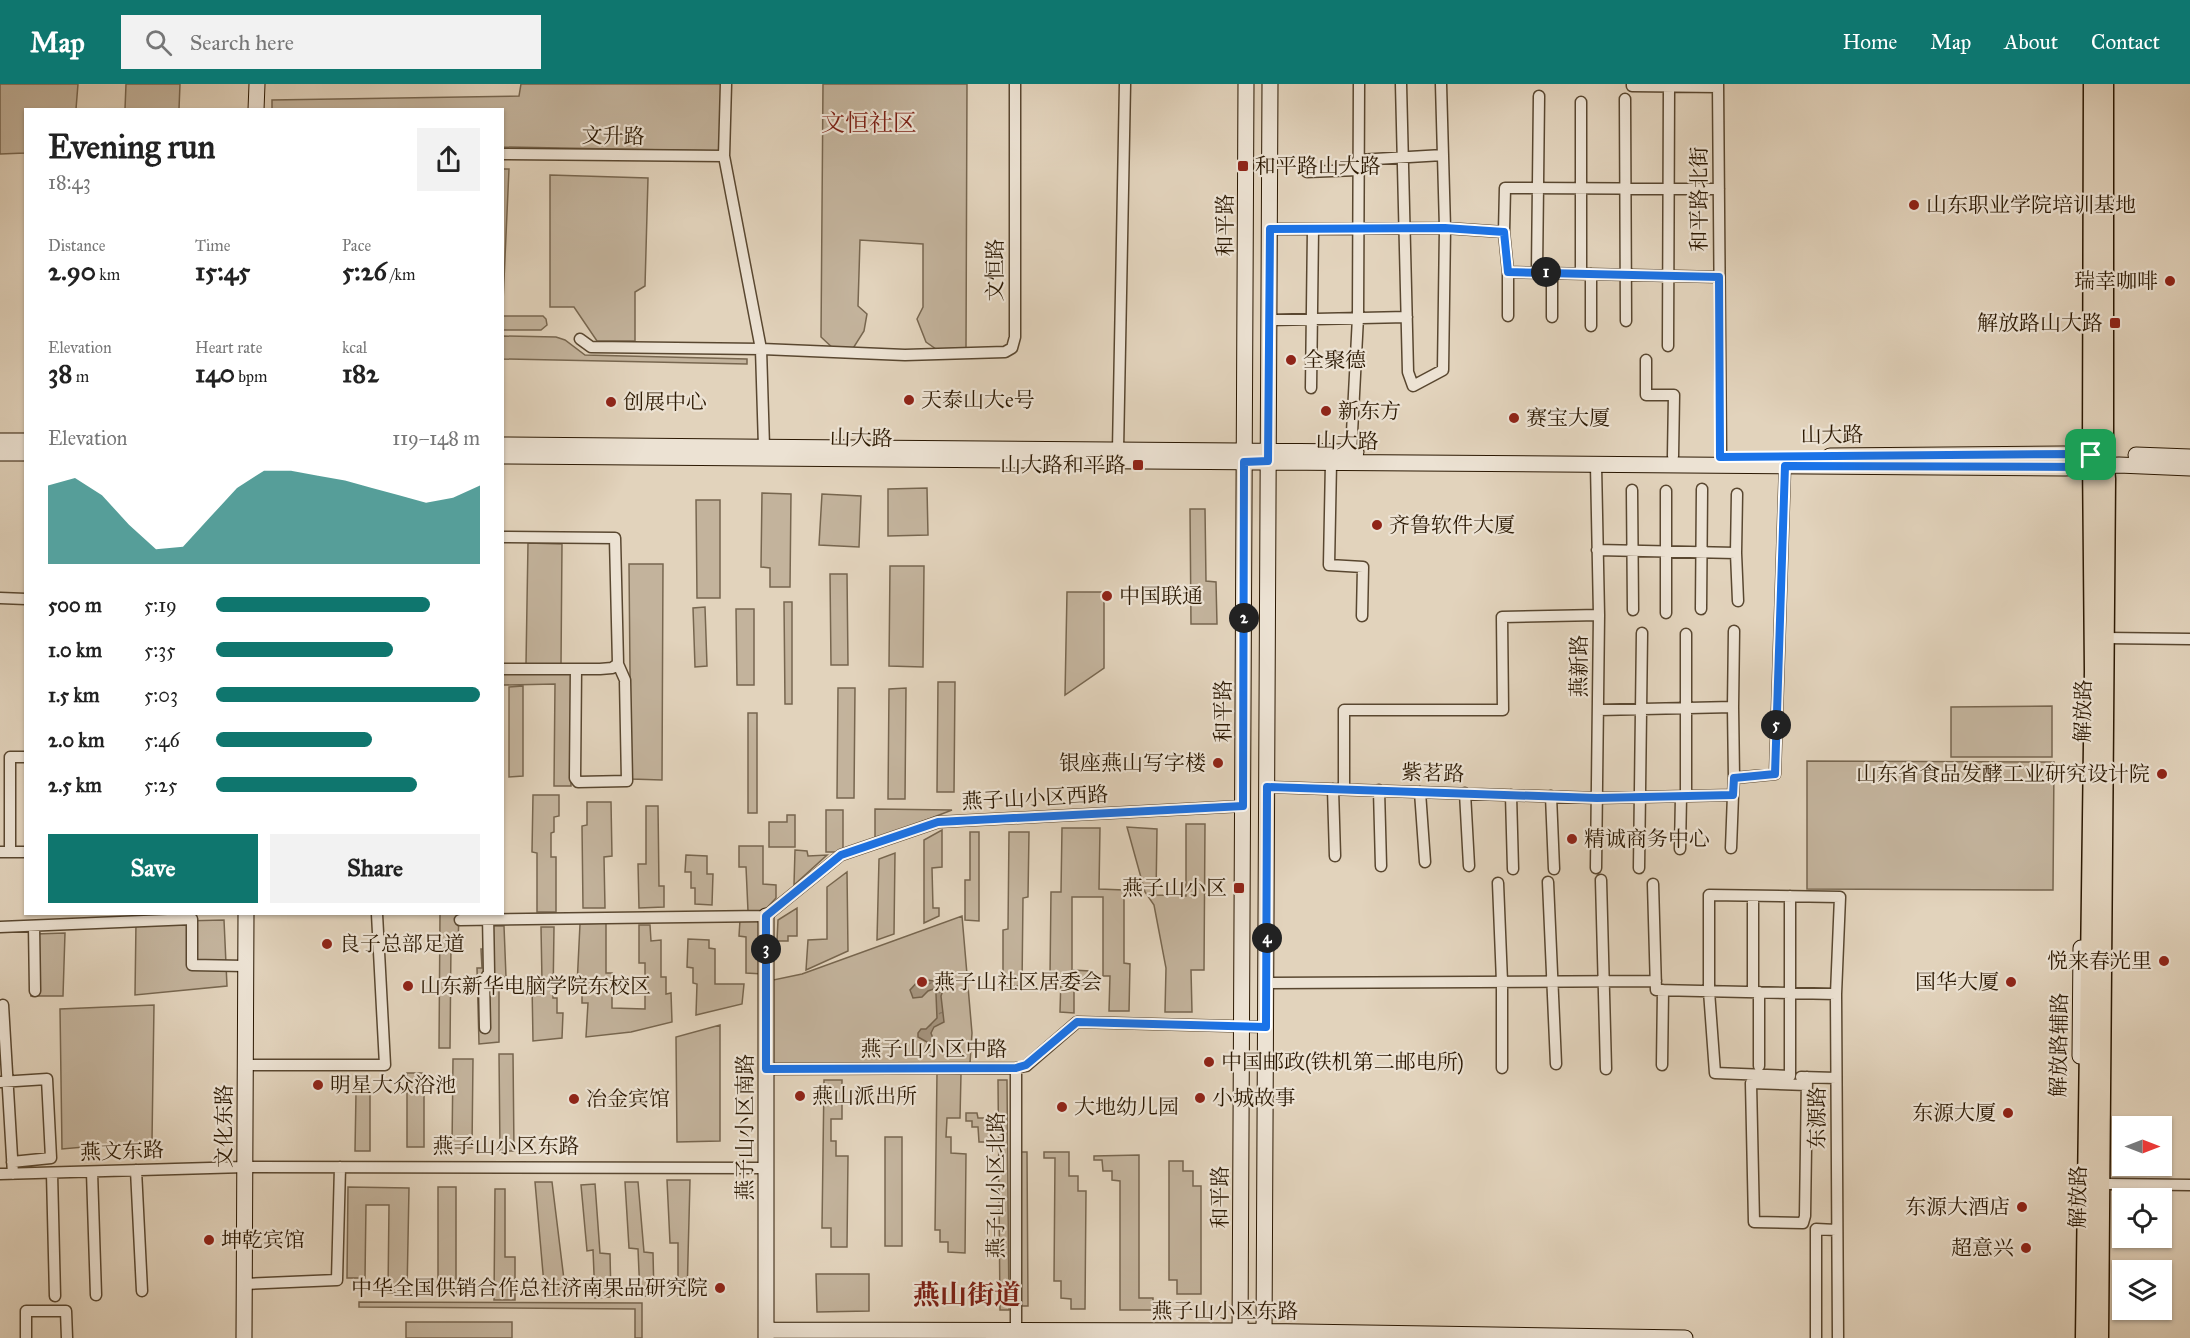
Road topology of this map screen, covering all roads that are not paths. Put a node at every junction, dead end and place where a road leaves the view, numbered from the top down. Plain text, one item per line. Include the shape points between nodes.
1 (257, 84) edge
2 (726, 84) edge
3 (1015, 84) edge
4 (1125, 84) edge
5 (1246, 84) edge
6 (1270, 84) edge
7 (1359, 84) edge
8 (1401, 84) edge
9 (1441, 84) edge
10 (1632, 84) edge
11 (2085, 84) edge
12 (2092, 84) edge
13 (2105, 84) edge
14 (2112, 84) edge
15 (1672, 85) edge
16 (1718, 85) edge
17 (1539, 96) dead end
18 (1625, 99) dead end
19 (1581, 102) dead end
20 (256, 108) edge
21 (504, 154) edge
22 (1443, 155) junction
23 (724, 156) junction
24 (1403, 157) junction
25 (1358, 165) junction
26 (1307, 172) dead end
27 (1539, 187) junction
28 (1581, 188) junction
29 (1625, 188) junction
30 (1668, 189) junction
31 (1719, 189) junction
32 (1405, 228) junction
33 (1445, 228) junction
34 (1270, 229) junction
35 (1313, 229) junction
36 (1358, 229) junction
37 (1504, 232) junction
38 (1508, 272) junction
39 (1537, 272) junction
40 (1552, 273) junction
41 (1586, 274) junction
42 (1626, 274) junction
43 (1668, 275) junction
44 (1719, 277) junction
45 (1407, 316) junction
46 (1508, 316) dead end
47 (1358, 317) junction
48 (1552, 317) dead end
49 (1312, 318) junction
50 (1269, 320) junction
51 (1626, 321) dead end
52 (2112, 322) dead end
53 (1591, 326) dead end
54 (580, 339) dead end
55 (1668, 346) dead end
56 (761, 349) junction
57 (2099, 357) junction
58 (1646, 360) dead end
59 (1311, 388) dead end
60 (0, 441) edge
61 (24, 441) edge
62 (504, 445) edge
63 (764, 447) junction
64 (1118, 450) junction
65 (1351, 452) junction
66 (0, 453) edge
67 (24, 453) edge
68 (504, 456) edge
69 (1268, 456) junction
70 (1673, 456) junction
71 (1244, 457) junction
72 (1720, 457) junction
73 (2190, 457) edge
74 (2098, 461) junction
75 (1331, 462) junction
76 (1596, 465) junction
77 (1785, 466) junction
78 (2190, 468) edge
79 (1702, 489) dead end
80 (1632, 490) dead end
81 (1666, 491) dead end
82 (1737, 494) dead end
83 (504, 537) edge
84 (1597, 550) junction
85 (1633, 551) junction
86 (1666, 552) junction
87 (1700, 553) junction
88 (1736, 554) junction
89 (0, 598) edge
90 (24, 599) edge
91 (1738, 601) dead end
92 (1701, 609) dead end
93 (1633, 610) dead end
94 (1666, 613) dead end
95 (1599, 615) junction
96 (1362, 616) dead end
97 (1734, 631) dead end
98 (1642, 633) dead end
99 (1686, 634) dead end
100 (2106, 638) junction
101 (2190, 639) edge
102 (618, 664) junction
103 (504, 669) edge
104 (576, 669) junction
105 (2099, 676) junction
106 (1733, 707) junction
107 (1686, 708) junction
108 (1641, 709) junction
109 (1598, 710) junction
110 (5, 757) edge
111 (24, 757) edge
112 (1734, 778) junction
113 (1267, 787) junction
114 (1338, 789) junction
115 (1379, 790) junction
116 (1420, 792) junction
117 (1465, 793) junction
118 (1511, 795) junction
119 (1733, 795) junction
120 (1551, 796) junction
121 (1684, 796) junction
122 (1641, 797) junction
123 (1597, 798) junction
124 (1243, 806) junction
125 (1731, 848) dead end
126 (1680, 849) dead end
127 (5, 852) edge
128 (24, 852) edge
129 (1335, 856) dead end
130 (1425, 862) dead end
131 (1381, 866) dead end
132 (1469, 866) dead end
133 (1596, 868) dead end
134 (1640, 868) dead end
135 (1513, 869) dead end
136 (1554, 869) dead end
137 (1600, 880) dead end
138 (1548, 882) dead end
139 (1498, 883) dead end
140 (1653, 884) dead end
141 (1753, 896) junction
142 (1790, 896) junction
143 (246, 915) edge
144 (377, 915) edge
145 (766, 916) junction
146 (488, 917) edge
147 (460, 921) dead end
148 (34, 926) junction
149 (0, 927) edge
150 (246, 966) junction
151 (1553, 981) junction
152 (1603, 981) junction
153 (1266, 982) junction
154 (1502, 982) junction
155 (1659, 986) junction
156 (35, 991) dead end
157 (1709, 991) junction
158 (1756, 992) junction
159 (1791, 993) junction
160 (1836, 994) junction
161 (3, 1005) dead end
162 (1266, 1027) junction
163 (485, 1028) dead end
164 (1242, 1028) junction
165 (1556, 1064) dead end
166 (245, 1065) junction
167 (1662, 1065) dead end
168 (1759, 1066) dead end
169 (1016, 1068) junction
170 (1502, 1068) dead end
171 (766, 1069) junction
172 (1606, 1069) dead end
173 (1790, 1076) junction
174 (1836, 1078) junction
175 (1807, 1081) junction
176 (4, 1082) edge
177 (0, 1156) edge
178 (12, 1158) junction
179 (245, 1167) junction
180 (340, 1167) junction
181 (766, 1168) junction
182 (136, 1170) junction
183 (92, 1172) junction
184 (52, 1173) junction
185 (0, 1174) edge
186 (13, 1174) junction
187 (2109, 1184) junction
188 (2190, 1185) edge
189 (1836, 1230) junction
190 (244, 1284) junction
191 (142, 1291) dead end
192 (96, 1295) dead end
193 (55, 1296) dead end
194 (766, 1334) edge
195 (1016, 1334) edge
196 (1240, 1335) edge
197 (1264, 1335) edge
198 (1346, 1336) edge
199 (1391, 1336) edge
200 (1429, 1336) edge
201 (1512, 1336) edge
202 (1473, 1337) edge
203 (1549, 1337) edge
204 (1602, 1337) edge
205 (26, 1338) edge
206 (67, 1338) edge
207 (244, 1338) edge
208 (1685, 1338) edge
209 (1816, 1338) edge
210 (1838, 1338) edge
211 (2076, 1338) edge
212 (2084, 1338) edge
213 (2100, 1338) edge
214 (2108, 1338) edge

1 - 20 main road
2 - 23 street
3 - 56 street, 文恒路 via 1012,348 996,353 905,355
4 - 64 street
5 - 71 main road, 和平路
6 - 34 main road
7 - 25 street
8 - 24 street
9 - 22 street
10 - 15 street
11 - 57 main road
12 - 57 main road, 解放路
13 - 57 main road, 解放路
14 - 52 main road
15 - 16 street
15 - 30 street
16 - 31 street, 和平路北街
17 - 27 street
18 - 29 street
19 - 28 street
21 - 23 street, 文升路
22 - 24 street
22 - 33 street
23 - 56 street
24 - 25 street
24 - 32 street
25 - 26 street
25 - 36 street
27 - 28 street
27 - 37 street via 1506,188
27 - 39 street
28 - 29 street
28 - 41 street
29 - 30 street
29 - 42 street
30 - 31 street
30 - 43 street
31 - 44 street, 和平路北街
32 - 33 street
32 - 36 street
32 - 45 street
33 - 37 street
33 - 45 street via 1443,370 1413,386 1408,372
34 - 35 street
34 - 50 main road
35 - 36 street
35 - 49 street
36 - 47 street
37 - 38 street
38 - 39 street
38 - 46 street
39 - 40 street
40 - 41 street
40 - 48 street
41 - 42 street
41 - 53 street
42 - 43 street
42 - 51 street
43 - 44 street
43 - 55 street
44 - 72 street, 和平路北街
45 - 47 street
47 - 49 street
47 - 65 street
49 - 50 street
49 - 59 street
50 - 69 main road
54 - 56 street via 591,347
56 - 63 street
57 - 74 main road, 解放路
58 - 70 street via 1646,394 1674,395
60 - 61 main road
62 - 63 main road, 山大路
63 - 64 main road, 山大路
64 - 71 main road, 山大路
65 - 69 main road, 山大路
65 - 70 main road, 山大路
66 - 67 main road
68 - 71 main road, 山大路
69 - 71 main road, 山大路
69 - 75 main road, 山大路
69 - 113 main road
70 - 72 main road, 山大路
71 - 124 main road, 和平路
72 - 74 main road, 山大路
73 - 74 main road, 山大路
74 - 77 main road, 山大路
74 - 78 main road, 山大路
74 - 100 main road, 解放路
74 - 105 main road, 解放路
75 - 76 main road, 山大路
75 - 96 street via 1329,565 1363,567
76 - 77 main road, 山大路
76 - 84 street, 燕新路
77 - 112 street via 1775,774
79 - 87 street
80 - 85 street
81 - 86 street
82 - 88 street
83 - 102 street via 615,537
84 - 85 street
84 - 95 street, 燕新路
85 - 86 street
85 - 93 street
86 - 87 street
86 - 94 street
87 - 88 street
87 - 92 street
88 - 91 street
89 - 90 street
95 - 109 street, 燕新路
95 - 114 street via 1502,617 1503,710 1344,710
97 - 106 street
98 - 108 street
99 - 107 street
100 - 101 street
100 - 105 main road, 解放路
102 - 104 street via 612,668
102 - 104 street via 625,680 627,781 578,782 575,778
103 - 104 street
105 - 187 main road
105 - 211 main road, 解放路辅路
105 - 212 main road, 解放路
105 - 213 main road, 解放路
106 - 107 street
106 - 112 street
107 - 108 street
107 - 121 street
108 - 109 street
108 - 122 street
109 - 123 street, 燕新路
110 - 111 street
110 - 127 street
112 - 119 street
113 - 114 street, 紫茗路
113 - 153 main road
114 - 115 street, 紫茗路
114 - 129 street
115 - 116 street, 紫茗路
115 - 131 street
116 - 117 street, 紫茗路
116 - 130 street
117 - 118 street, 紫茗路
117 - 132 street
118 - 120 street, 紫茗路
118 - 135 street
119 - 121 street, 紫茗路
119 - 125 street
120 - 123 street, 紫茗路
120 - 136 street
121 - 122 street, 紫茗路
121 - 126 street
122 - 123 street, 紫茗路
122 - 134 street
123 - 133 street, 燕新路
124 - 145 street, 燕子山小区西路 via 938,822 841,855
124 - 164 main road, 和平路
127 - 128 street
137 - 152 street
138 - 151 street
139 - 154 street
140 - 155 street
141 - 142 street
141 - 157 street via 1709,895
141 - 158 street
142 - 159 street
142 - 160 street, 东源路 via 1840,897
143 - 150 main road, 文化东路
144 - 166 street via 385,1065
145 - 146 street
145 - 171 main road, 燕子山小区南路
146 - 147 street
146 - 163 street
148 - 149 street
148 - 150 street via 192,919 192,965
148 - 156 street
150 - 166 main road, 文化东路
151 - 152 street
151 - 154 street
151 - 165 street
152 - 155 street
152 - 172 street
153 - 154 street
153 - 162 main road
154 - 170 street
155 - 157 street
155 - 167 street
157 - 158 street
157 - 173 street via 1715,1072
158 - 159 street
158 - 168 street
159 - 160 street
159 - 173 street
160 - 174 street, 东源路
161 - 176 street
162 - 164 street, 燕子山小区中路
162 - 197 main road
164 - 169 street, 燕子山小区中路 via 1077,1022 1026,1065
164 - 196 main road, 和平路
166 - 179 main road, 文化东路
169 - 171 street, 燕子山小区中路
169 - 195 street, 燕子山小区北路
171 - 181 main road, 燕子山小区南路
173 - 175 street
174 - 175 street
174 - 189 street, 东源路
175 - 175 street via 1806,1216 1803,1223 1754,1222 1751,1083
176 - 178 street
176 - 178 street via 47,1079 51,1158
177 - 178 street
178 - 186 street
179 - 180 street, 燕子山小区东路
179 - 182 street, 燕文东路
179 - 190 main road, 文化东路
180 - 181 street, 燕子山小区东路
180 - 190 street via 337,1280
181 - 194 main road, 燕子山小区南路
182 - 183 street, 燕文东路
182 - 191 street
183 - 184 street, 燕文东路
183 - 192 street
184 - 186 street, 燕文东路
184 - 193 street
185 - 186 street, 燕文东路
187 - 188 street
187 - 214 main road
189 - 209 street via 1816,1229
189 - 210 street, 东源路
190 - 207 main road, 文化东路
194 - 195 main road, 燕子山小区东路
195 - 196 main road, 燕子山小区东路
196 - 197 main road, 燕子山小区东路
197 - 198 main road, 燕子山小区东路
198 - 199 main road, 燕子山小区东路
199 - 200 main road, 燕子山小区东路
200 - 202 main road, 燕子山小区东路
201 - 202 main road, 燕子山小区东路
201 - 203 main road, 燕子山小区东路
203 - 204 main road, 燕子山小区东路
204 - 208 main road, 燕子山小区东路
205 - 206 street via 26,1311 66,1311

